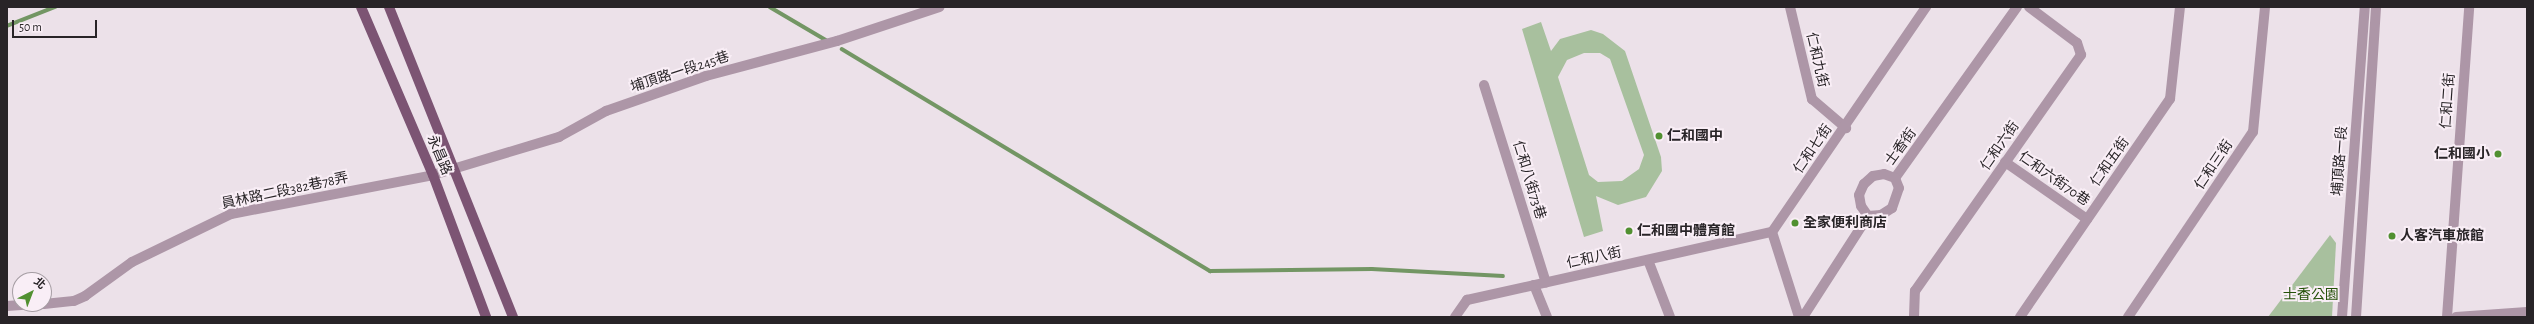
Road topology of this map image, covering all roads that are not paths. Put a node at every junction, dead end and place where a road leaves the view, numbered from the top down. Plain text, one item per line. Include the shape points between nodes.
1 (361, 7) edge
2 (389, 7) edge
3 (940, 7) edge
4 (1926, 7) edge
5 (2018, 7) edge
6 (2029, 7) edge
7 (2180, 7) edge
8 (2265, 7) edge
9 (2365, 7) edge
10 (2376, 7) edge
11 (2469, 7) edge
12 (1791, 8) edge
13 (1484, 85) dead end
14 (1846, 128) junction
15 (2005, 162) junction
16 (456, 168) junction
17 (433, 175) junction
18 (1895, 178) junction
19 (1868, 216) junction
20 (2087, 219) junction
21 (1772, 232) junction
22 (1648, 260) junction
23 (1546, 282) junction
24 (1534, 285) junction
25 (52, 303) edge
26 (2527, 312) edge
27 (486, 317) edge
28 (513, 317) edge
29 (1455, 317) edge
30 (1547, 317) edge
31 (1670, 317) edge
32 (1799, 317) edge
33 (1803, 317) edge
34 (1914, 317) edge
35 (2020, 317) edge
36 (2128, 317) edge
37 (2342, 317) edge
38 (2356, 317) edge
39 (2447, 317) edge
40 (2456, 317) edge

1 - 17 main road, 永昌路
2 - 16 main road, 永昌路
3 - 16 street, 埔頂路一段245巷 via 837,41 706,76 606,111 559,136
4 - 14 street, 仁和七街
5 - 18 street, 士香街
6 - 15 street, 仁和六街 via 2077,43 2081,55
7 - 20 street, 仁和五街 via 2170,99
8 - 36 street, 仁和三街 via 2252,132
9 - 37 street, 埔頂路一段
10 - 38 street, 埔頂路一段
11 - 39 street, 仁和二街
12 - 14 street, 仁和九街 via 1812,99
13 - 23 street, 仁和八街73巷
14 - 21 street, 仁和七街
15 - 20 street, 仁和六街70巷
15 - 34 street, 仁和六街 via 1915,291
16 - 17 street, 埔頂路一段245巷
16 - 28 main road, 永昌路
17 - 25 street, 員林路二段382巷78弄 via 231,214 132,262 74,301
17 - 27 main road, 永昌路
18 - 19 street, 士香街 via 1899,188 1892,208 1881,216
18 - 19 street via 1878,175 1864,184 1859,195 1861,206
19 - 33 street
20 - 35 street, 仁和五街
21 - 22 street, 仁和八街
21 - 32 street
22 - 23 street, 仁和八街
22 - 31 street
23 - 24 street, 仁和八街
24 - 29 street, 仁和八街 via 1467,300
24 - 30 street
26 - 40 street

